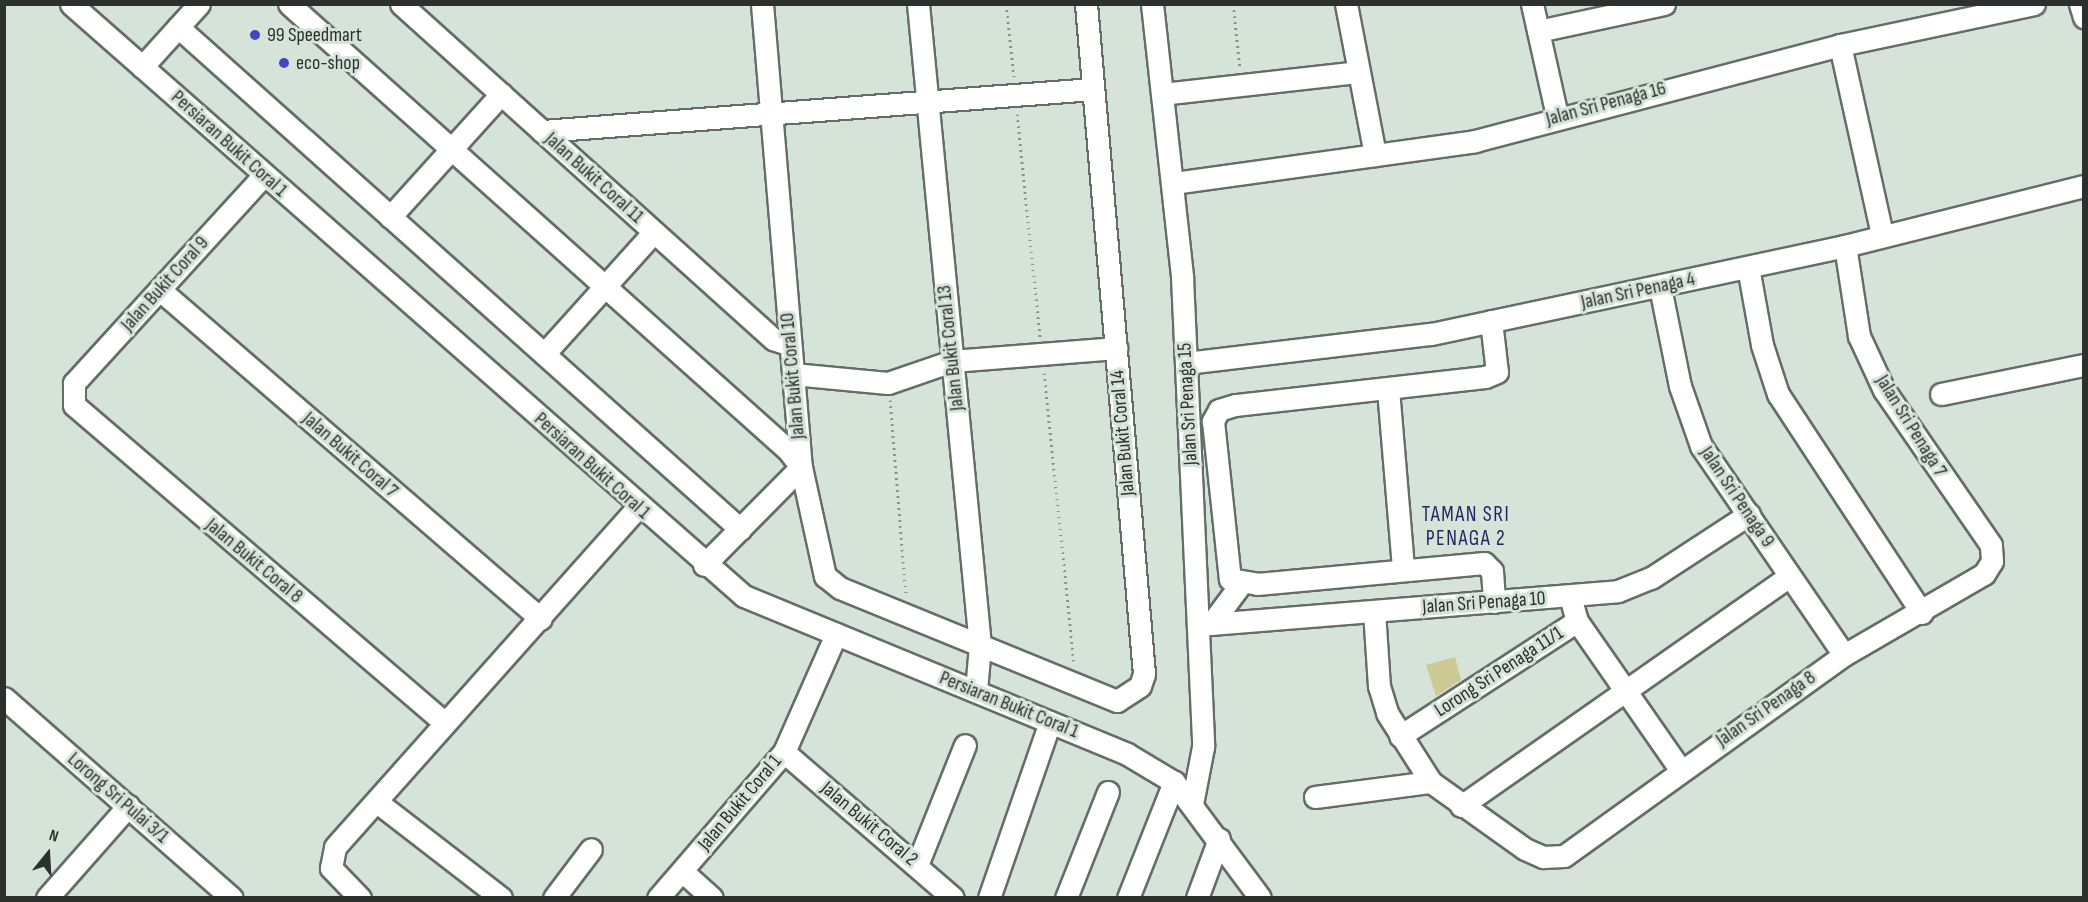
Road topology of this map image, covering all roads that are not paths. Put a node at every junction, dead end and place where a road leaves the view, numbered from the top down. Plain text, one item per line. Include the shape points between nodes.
1 (71, 4) edge
2 (199, 4) edge
3 (289, 4) edge
4 (401, 4) edge
5 (762, 4) edge
6 (918, 4) edge
7 (1086, 4) edge
8 (1152, 4) edge
9 (1346, 4) edge
10 (1532, 4) edge
11 (1664, 4) edge
12 (2034, 4) edge
13 (2080, 4) edge
14 (2084, 17) edge
15 (178, 27) junction
16 (1538, 32) junction
17 (1840, 45) junction
18 (142, 66) junction
19 (1358, 72) junction
20 (1093, 89) junction
21 (501, 94) junction
22 (1162, 94) junction
23 (927, 103) junction
24 (772, 116) junction
25 (1557, 116) junction
26 (542, 131) junction
27 (451, 150) junction
28 (1375, 155) junction
29 (264, 175) junction
30 (1174, 183) junction
31 (2084, 186) edge
32 (390, 217) junction
33 (654, 232) junction
34 (1882, 235) junction
35 (1845, 246) junction
36 (1748, 267) junction
37 (605, 286) junction
38 (1660, 287) junction
39 (160, 290) junction
40 (1491, 321) junction
41 (790, 345) junction
42 (1116, 348) junction
43 (544, 354) junction
44 (952, 361) junction
45 (1186, 363) junction
46 (2084, 365) edge
47 (793, 374) junction
48 (1388, 389) junction
49 (71, 394) joint
50 (1941, 394) dead end
51 (801, 467) junction
52 (638, 507) junction
53 (1749, 514) junction
54 (740, 529) junction
55 (1992, 561) joint
56 (704, 565) junction
57 (1403, 570) junction
58 (1790, 576) junction
59 (1240, 585) junction
60 (1570, 597) junction
61 (1494, 602) junction
62 (1374, 611) junction
63 (1922, 613) junction
64 (541, 619) junction
65 (1577, 621) junction
66 (1205, 625) junction
67 (837, 634) junction
68 (980, 645) junction
69 (1844, 655) junction
70 (976, 691) junction
71 (1626, 694) junction
72 (4, 698) edge
73 (444, 722) junction
74 (1050, 722) junction
75 (1400, 736) junction
76 (965, 745) dead end
77 (784, 752) junction
78 (1680, 769) junction
79 (1174, 782) junction
80 (1431, 782) junction
81 (1108, 792) dead end
82 (1315, 797) dead end
83 (377, 802) junction
84 (1192, 804) junction
85 (128, 806) junction
86 (1461, 806) junction
87 (1219, 839) junction
88 (591, 849) dead end
89 (917, 865) junction
90 (682, 871) junction
91 (942, 894) edge
92 (47, 897) edge
93 (231, 897) edge
94 (360, 897) edge
95 (501, 897) edge
96 (554, 897) edge
97 (658, 897) edge
98 (712, 897) edge
99 (989, 897) edge
100 (1066, 897) edge
101 (1128, 897) edge
102 (1197, 897) edge
103 (1260, 897) edge

1 - 18 street, Persiaran Bukit Coral 1
2 - 15 street
3 - 27 street
4 - 21 street, Jalan Bukit Coral 11
5 - 24 street, Jalan Bukit Coral 10
6 - 23 street, Jalan Bukit Coral 13
7 - 20 street, Jalan Bukit Coral 14
8 - 22 street, Jalan Sri Penaga 15
9 - 19 street
10 - 16 street
11 - 16 street
12 - 17 street, Jalan Sri Penaga 16
13 - 14 street
15 - 18 street
15 - 32 street
16 - 25 street
17 - 25 street, Jalan Sri Penaga 16
17 - 34 street
18 - 29 street, Persiaran Bukit Coral 1
19 - 22 street via 1241,82
19 - 28 street
20 - 23 street
20 - 42 street, Jalan Bukit Coral 14
21 - 26 street, Jalan Bukit Coral 11
21 - 27 street
22 - 30 street, Jalan Sri Penaga 15
23 - 24 street
23 - 44 street, Jalan Bukit Coral 13
24 - 26 street
24 - 41 street, Jalan Bukit Coral 10
25 - 28 street, Jalan Sri Penaga 16 via 1475,141
26 - 33 street, Jalan Bukit Coral 11
27 - 32 street
27 - 37 street
28 - 30 street, Jalan Sri Penaga 16
29 - 39 street, Jalan Bukit Coral 9
29 - 52 street, Persiaran Bukit Coral 1
30 - 45 street, Jalan Sri Penaga 15
31 - 34 street, Jalan Sri Penaga 4
32 - 43 street
33 - 37 street
33 - 41 street, Jalan Bukit Coral 11 via 773,339
34 - 35 street, Jalan Sri Penaga 4
35 - 36 street, Jalan Sri Penaga 4
35 - 55 street, Jalan Sri Penaga 7 via 1859,336 1884,390 1991,545
36 - 38 street, Jalan Sri Penaga 4
36 - 63 street via 1761,345 1778,394
37 - 43 street
37 - 51 street
38 - 40 street, Jalan Sri Penaga 4
38 - 53 street, Jalan Sri Penaga 9 via 1680,386 1701,446
39 - 49 street, Jalan Bukit Coral 9 via 74,383
39 - 64 street, Jalan Bukit Coral 7
40 - 45 street, Jalan Sri Penaga 4
40 - 48 street via 1497,372
41 - 47 street, Jalan Bukit Coral 10
42 - 44 street
42 - 68 street, Jalan Bukit Coral 14 via 1144,674 1140,686 1117,701
43 - 54 street
44 - 47 street via 888,383
44 - 68 street, Jalan Bukit Coral 13
45 - 66 street, Jalan Sri Penaga 15
46 - 50 street
47 - 51 street, Jalan Bukit Coral 10
48 - 57 street
48 - 59 street via 1219,410 1214,421 1225,565 1230,579
49 - 73 street, Jalan Bukit Coral 8 via 74,405 101,429
51 - 54 street
51 - 68 street, Jalan Bukit Coral 10 via 825,576 840,588
52 - 56 street, Persiaran Bukit Coral 1
52 - 64 street
53 - 58 street, Jalan Sri Penaga 9
53 - 60 street, Jalan Sri Penaga 10 via 1651,578 1618,591
54 - 56 street
55 - 63 street, Jalan Sri Penaga 8 via 1984,574
56 - 67 street, Persiaran Bukit Coral 1 via 744,596
57 - 59 street
57 - 61 street via 1484,563 1492,571
58 - 69 street, Jalan Sri Penaga 9
58 - 71 street
59 - 66 street
60 - 61 street, Jalan Sri Penaga 10
60 - 65 street, Lorong Sri Penaga 11/1
61 - 62 street, Jalan Sri Penaga 10
62 - 66 street, Jalan Sri Penaga 10
62 - 75 street via 1379,686
63 - 69 street, Jalan Sri Penaga 8
64 - 73 street
65 - 71 street
65 - 75 street, Lorong Sri Penaga 11/1
66 - 84 street, Jalan Sri Penaga 15 via 1203,747
67 - 70 street, Persiaran Bukit Coral 1
67 - 77 street, Jalan Bukit Coral 1
68 - 70 street, Jalan Bukit Coral 13
69 - 78 street, Jalan Sri Penaga 8
70 - 74 street, Persiaran Bukit Coral 1
71 - 78 street
71 - 86 street
72 - 85 street, Lorong Sri Pulai 3/1
73 - 83 street
74 - 79 street, Persiaran Bukit Coral 1 via 1127,754
74 - 99 street
75 - 80 street
76 - 89 street
77 - 89 street, Jalan Bukit Coral 2
77 - 90 street, Jalan Bukit Coral 1
78 - 86 street, Jalan Sri Penaga 8 via 1564,856 1543,857
79 - 84 street, Persiaran Bukit Coral 1
79 - 101 street
80 - 82 street
80 - 86 street
81 - 100 street
83 - 94 street via 331,858 331,868
83 - 95 street
84 - 87 street, Persiaran Bukit Coral 1
85 - 92 street
85 - 93 street, Lorong Sri Pulai 3/1
87 - 102 street
87 - 103 street, Persiaran Bukit Coral 1
88 - 96 street
89 - 91 street, Jalan Bukit Coral 2
90 - 97 street, Jalan Bukit Coral 1
90 - 98 street

